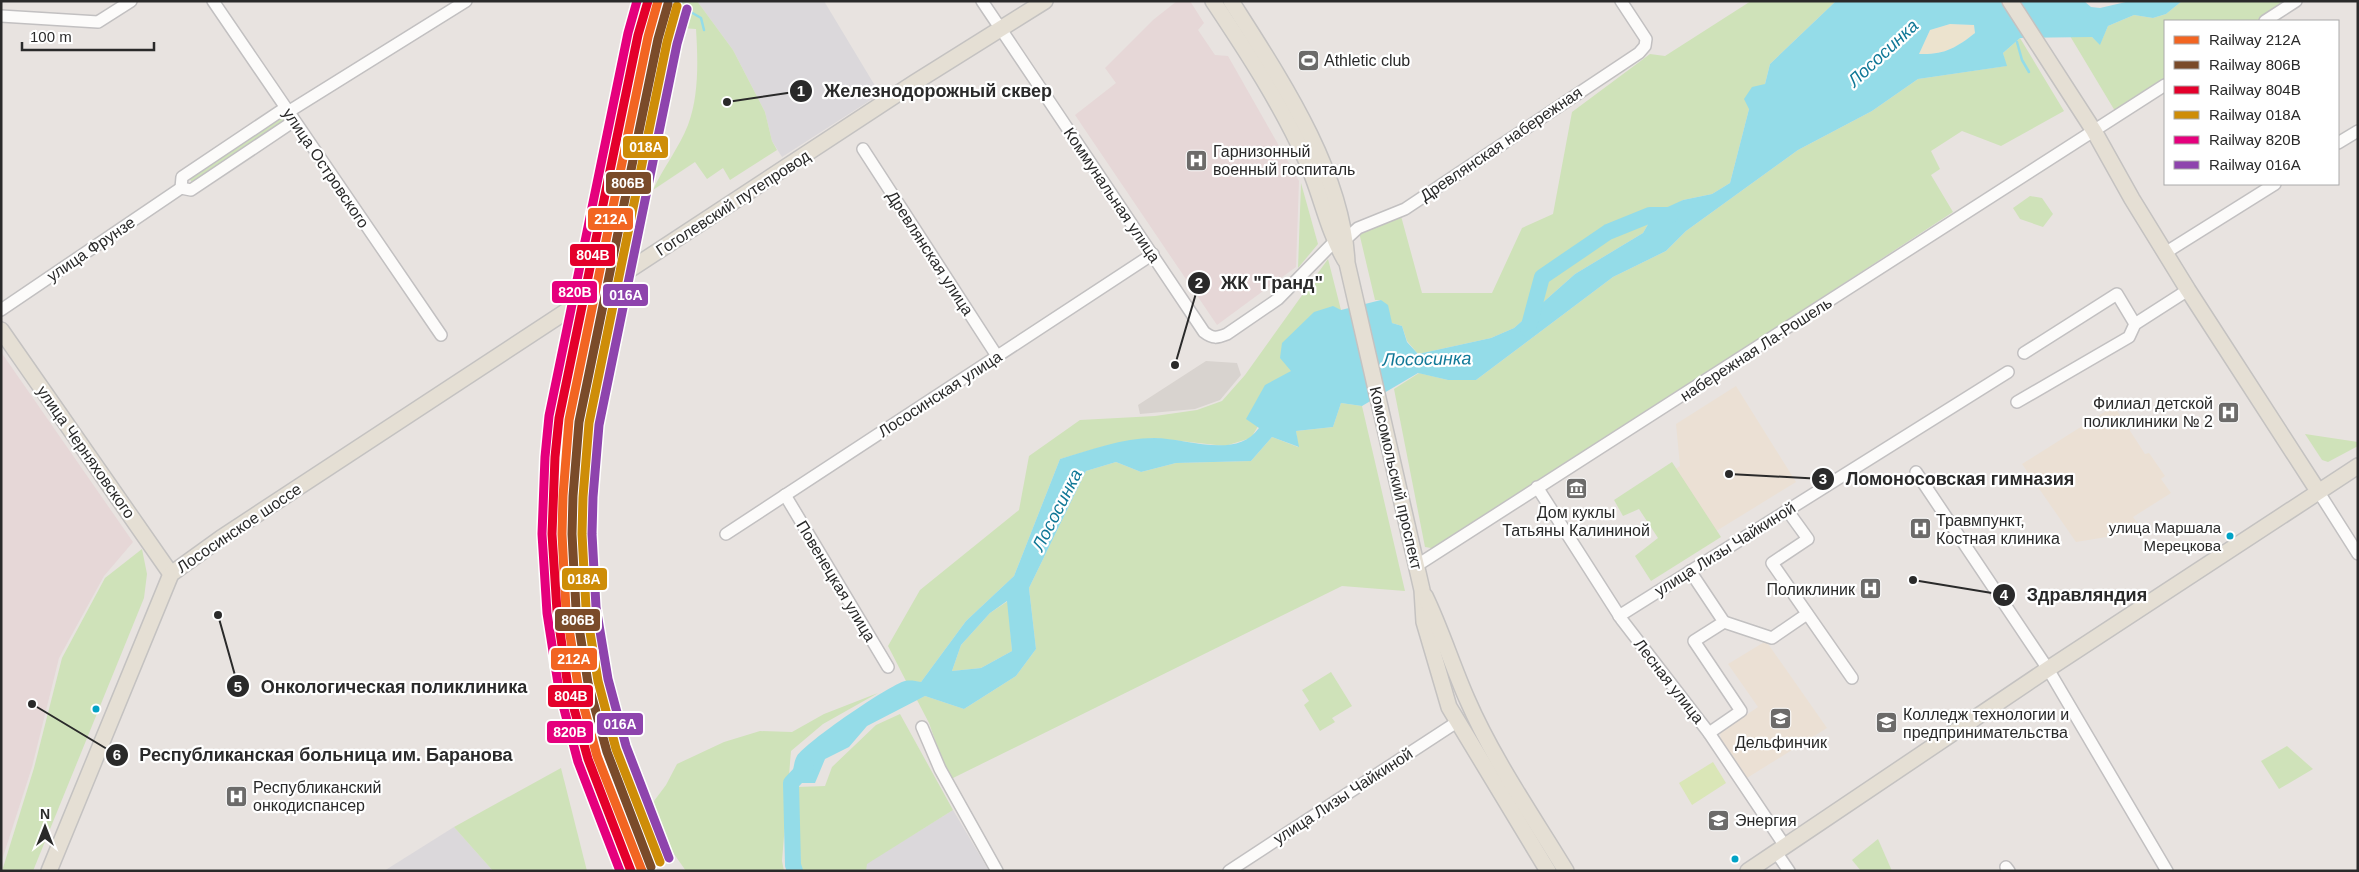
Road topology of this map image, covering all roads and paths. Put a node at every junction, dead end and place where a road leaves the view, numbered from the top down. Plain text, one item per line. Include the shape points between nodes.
1 (131, 1) edge
2 (213, 1) edge
3 (466, 1) edge
4 (982, 1) edge
5 (1045, 1) edge
6 (1213, 1) edge
7 (1231, 1) edge
8 (1621, 1) edge
9 (2010, 1) edge
10 (2296, 1) edge
11 (1, 16) edge
12 (2267, 20) edge
13 (1000, 30) junction
14 (2164, 87) edge
15 (289, 114) junction
16 (2094, 131) junction
17 (2358, 131) edge
18 (2339, 143) edge
19 (862, 149) dead end
20 (2273, 185) edge
21 (1340, 240) junction
22 (2165, 253) junction
23 (1153, 254) junction
24 (2188, 290) junction
25 (1, 310) edge
26 (2135, 324) junction
27 (1, 330) edge
28 (441, 335) dead end
29 (1211, 338) joint
30 (527, 339) joint
31 (2024, 353) dead end
32 (997, 356) junction
33 (2008, 372) dead end
34 (2017, 402) dead end
35 (2358, 466) edge
36 (1916, 472) dead end
37 (1537, 487) junction
38 (2318, 491) junction
39 (785, 495) junction
40 (1787, 510) junction
41 (726, 534) dead end
42 (2358, 554) edge
43 (1416, 566) junction
44 (1690, 571) junction
45 (171, 574) junction
46 (1422, 590) junction
47 (1807, 614) junction
48 (1619, 616) junction
49 (1724, 622) junction
50 (1452, 659) junction
51 (1436, 666) junction
52 (888, 667) dead end
53 (2048, 669) junction
54 (1852, 678) dead end
55 (1458, 722) junction
56 (922, 727) dead end
57 (1709, 734) junction
58 (1780, 849) junction
59 (49, 871) edge
60 (996, 871) edge
61 (1229, 871) edge
62 (1548, 871) edge
63 (1566, 871) edge
64 (1748, 871) edge
65 (1789, 871) edge
66 (2167, 871) edge

1 - 11 street via 98,22
2 - 15 street, улица Островского
3 - 15 street, улица Фрунзе
4 - 13 street, Коммунальная улица
5 - 13 main road, Гоголевский путепровод
6 - 21 main road via 1274,98 1307,161
7 - 21 main road via 1273,68 1319,156 1334,194
8 - 21 street, Древлянская набережная via 1646,39 1639,53 1405,209 1358,228
9 - 16 main road
10 - 12 street
13 - 23 street, Коммунальная улица
13 - 30 main road, Гоголевский путепровод via 914,83
14 - 16 street, набережная Ла-Рошель
15 - 25 street, улица Фрунзе via 182,177 181,188
15 - 28 street, улица Островского
16 - 22 main road
16 - 37 street, набережная Ла-Рошель
17 - 18 street
19 - 32 street, Древлянская улица
20 - 22 street
21 - 29 street, Древлянская набережная via 1278,299 1226,334
21 - 43 main road, Комсомольский проспект
22 - 24 main road
23 - 29 street, Коммунальная улица
23 - 32 street, Лососинская улица
24 - 26 street
24 - 38 main road
26 - 31 street via 2117,294
26 - 34 street via 2129,337
27 - 45 main road, улица Черняховского
30 - 45 main road, Лососинское шоссе
32 - 39 street, Лососинская улица
33 - 40 street, улица Лизы Чайкиной
35 - 38 main road
36 - 53 street
37 - 43 street, набережная Ла-Рошель
37 - 48 street, Лесная улица
38 - 42 street
38 - 53 main road
39 - 41 street, Лососинская улица
39 - 52 street, Повенецкая улица
40 - 44 street, улица Лизы Чайкиной
40 - 47 street via 1808,539 1772,563
43 - 46 main road, Комсомольский проспект
44 - 48 street, улица Лизы Чайкиной
44 - 49 street
45 - 59 main road, Лососинское шоссе
46 - 50 main road, Комсомольский проспект
46 - 51 main road, Комсомольский проспект via 1424,622
47 - 49 street via 1772,638
47 - 54 street
48 - 57 street, Лесная улица
49 - 57 street via 1694,641 1741,711
50 - 51 street
50 - 63 main road, Комсомольский проспект via 1466,698 1494,754
51 - 55 main road, Комсомольский проспект via 1449,707
53 - 58 main road
53 - 66 street
55 - 61 street, улица Лизы Чайкиной
55 - 62 main road, Комсомольский проспект
56 - 60 street via 940,769
57 - 58 street, Лесная улица
58 - 64 main road
58 - 65 street, Лесная улица

